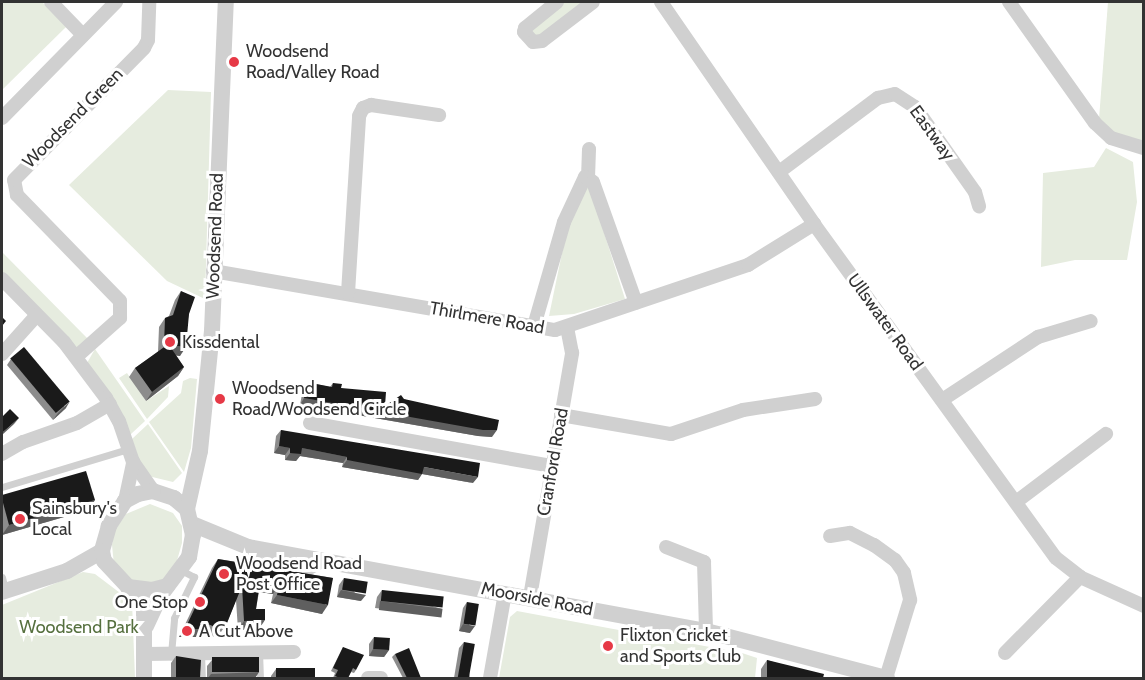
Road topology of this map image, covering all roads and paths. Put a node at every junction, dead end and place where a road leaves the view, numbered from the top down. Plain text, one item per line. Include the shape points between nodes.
1 (51, 2) edge
2 (116, 2) edge
3 (149, 2) edge
4 (225, 2) edge
5 (557, 2) edge
6 (593, 2) edge
7 (1009, 2) edge
8 (667, 4) edge
9 (83, 35) junction
10 (3, 115) edge
11 (439, 115) dead end
12 (1143, 148) edge
13 (590, 149) dead end
14 (779, 172) junction
15 (588, 177) junction
16 (979, 206) dead end
17 (814, 224) junction
18 (213, 271) junction
19 (2, 279) edge
20 (348, 293) junction
21 (636, 303) junction
22 (37, 315) junction
23 (1091, 321) dead end
24 (534, 326) junction
25 (567, 327) junction
26 (2, 354) edge
27 (76, 357) junction
28 (815, 399) dead end
29 (942, 400) junction
30 (110, 404) junction
31 (561, 416) junction
32 (310, 423) dead end
33 (1107, 434) dead end
34 (2, 454) edge
35 (130, 455) junction
36 (551, 466) junction
37 (196, 470) junction
38 (2, 487) edge
39 (157, 492) junction
40 (125, 501) junction
41 (1016, 502) junction
42 (189, 516) junction
43 (830, 536) dead end
44 (226, 541) junction
45 (666, 547) dead end
46 (102, 550) junction
47 (185, 563) junction
48 (79, 565) junction
49 (109, 570) junction
50 (1080, 577) junction
51 (3, 586) edge
52 (167, 586) junction
53 (128, 587) junction
54 (505, 593) junction
55 (530, 597) junction
56 (1143, 606) edge
57 (146, 626) junction
58 (706, 631) junction
59 (260, 651) junction
60 (294, 652) dead end
61 (201, 653) junction
62 (1005, 653) dead end
63 (145, 654) junction
64 (171, 654) junction
65 (837, 672) edge
66 (144, 678) edge
67 (202, 678) edge
68 (260, 678) edge
69 (368, 678) edge
70 (381, 678) edge
71 (489, 678) edge
72 (886, 678) edge

1 - 9 street
2 - 9 street
3 - 27 street, Woodsend Green via 148,40 144,48 14,180 17,195 120,301 120,318
4 - 18 street, Woodsend Road
5 - 6 street via 525,28 533,42 542,41
7 - 12 street via 1095,123 1111,138
8 - 14 street, Ullswater Road
9 - 10 street
11 - 20 street via 371,105 363,108 359,116
13 - 15 street
14 - 16 street, Eastway via 878,98 895,94 915,107 975,192
14 - 17 street, Ullswater Road
15 - 21 street
15 - 24 street via 581,181 564,222
17 - 21 street, Thirlmere Road via 748,265
17 - 29 street, Ullswater Road
18 - 20 street, Thirlmere Road
18 - 37 street, Woodsend Road via 212,331
19 - 22 street
20 - 24 street, Thirlmere Road
21 - 25 street, Thirlmere Road
22 - 26 street
22 - 27 street
23 - 29 street via 1038,337
24 - 25 street, Thirlmere Road via 555,330
25 - 31 street, Cranford Road via 572,352
27 - 30 street
28 - 31 street via 743,410 671,434
29 - 41 street, Ullswater Road
30 - 34 street via 77,423 23,442
30 - 35 street
31 - 36 street, Cranford Road
32 - 36 street
33 - 41 street
35 - 38 lane
35 - 39 street
35 - 40 street
36 - 55 street, Cranford Road
37 - 39 street via 177,488
37 - 42 street, Woodsend Road
39 - 40 street
39 - 42 street
40 - 46 street via 109,526
41 - 50 street, Ullswater Road via 1056,558
42 - 44 street, Moorside Road
42 - 47 street
43 - 72 street via 850,533 874,544 895,560 904,573 910,600
44 - 47 street
44 - 54 street, Moorside Road
45 - 58 street via 704,562
46 - 48 street
46 - 49 street
47 - 52 street
47 - 64 lane via 194,577 172,626
48 - 49 street
48 - 51 street
49 - 53 street
50 - 56 street, Ullswater Road
50 - 62 street
52 - 53 street via 152,590
52 - 57 street
53 - 57 street via 142,602
54 - 55 street, Moorside Road
54 - 71 street
55 - 58 street, Moorside Road
57 - 63 street
58 - 65 street, Moorside Road
59 - 60 street
59 - 61 street
59 - 68 lane
61 - 64 street
61 - 67 lane
63 - 64 street
63 - 66 street
65 - 72 street, Moorside Road
69 - 70 street

